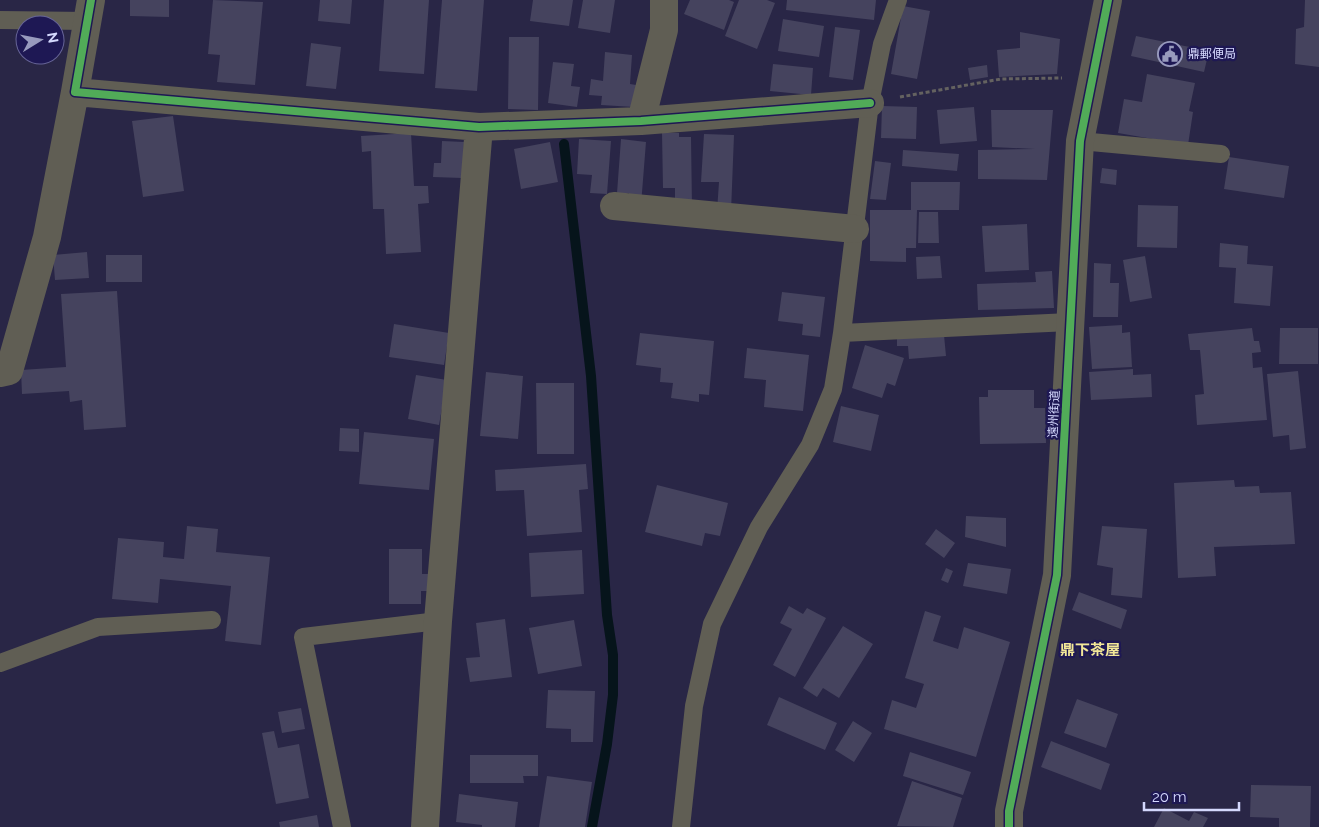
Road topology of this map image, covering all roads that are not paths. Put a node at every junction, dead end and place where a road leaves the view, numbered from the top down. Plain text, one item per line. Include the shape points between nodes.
1 (664, 0) edge
2 (898, 0) edge
3 (1108, 0) edge
4 (90, 11) edge
5 (0, 20) edge
6 (75, 92) junction
7 (870, 103) junction
8 (641, 121) junction
9 (480, 127) junction
10 (1080, 141) junction
11 (1221, 154) dead end
12 (614, 206) dead end
13 (855, 229) junction
14 (1070, 322) junction
15 (842, 333) junction
16 (0, 373) edge
17 (212, 620) dead end
18 (438, 621) junction
19 (0, 663) edge
20 (342, 827) edge
21 (425, 827) edge
22 (681, 827) edge
23 (1009, 827) edge

1 - 8 street via 664,30
2 - 7 lane via 882,44
3 - 10 street, 遠州街道
4 - 5 lane
4 - 6 street
6 - 9 street
6 - 16 street via 47,237 9,371
7 - 8 street
7 - 13 lane
8 - 9 street
9 - 18 street
10 - 11 lane
10 - 14 street, 遠州街道
12 - 13 street
13 - 15 lane
14 - 15 lane
14 - 23 street, 遠州街道 via 1057,575 1009,811
15 - 22 lane via 833,389 810,445 759,528 712,624 694,706
17 - 19 lane via 98,627
18 - 20 lane via 303,637
18 - 21 street

